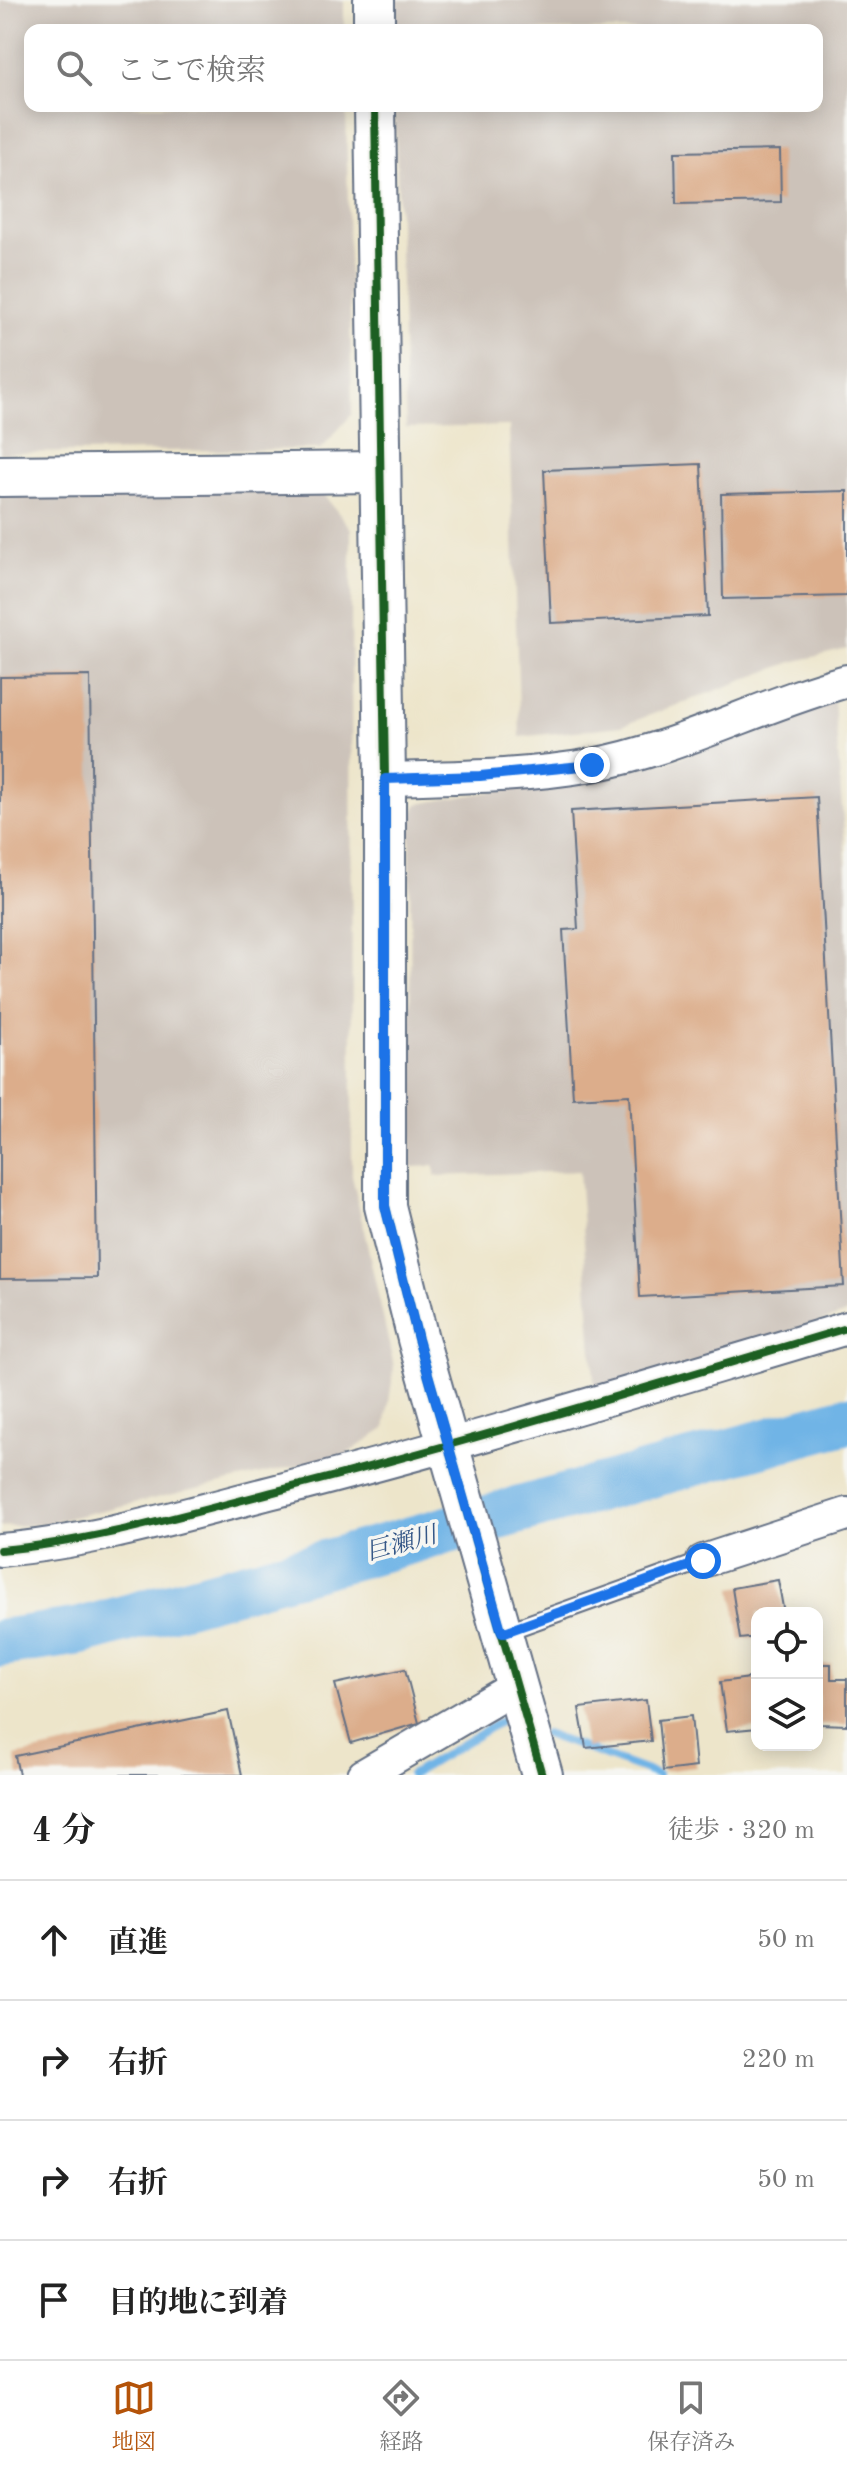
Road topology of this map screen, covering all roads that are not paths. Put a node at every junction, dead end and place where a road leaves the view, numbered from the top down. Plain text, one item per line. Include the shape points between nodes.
1 (374, 0) edge
2 (374, 24) edge
3 (375, 112) edge
4 (380, 472) junction
5 (0, 476) edge
6 (847, 681) edge
7 (385, 779) junction
8 (847, 1328) edge
9 (452, 1452) junction
10 (847, 1514) edge
11 (0, 1550) edge
12 (703, 1561) joint
13 (502, 1633) junction
14 (517, 1686) junction
15 (540, 1769) edge
16 (364, 1775) edge

1 - 2 street
3 - 4 street
4 - 5 street
4 - 7 street
6 - 7 street via 592,765
7 - 9 street via 385,1206
8 - 9 street
9 - 11 street via 144,1525 42,1547
9 - 13 street
10 - 12 street
12 - 13 lane
13 - 14 street
14 - 15 street
14 - 16 street

